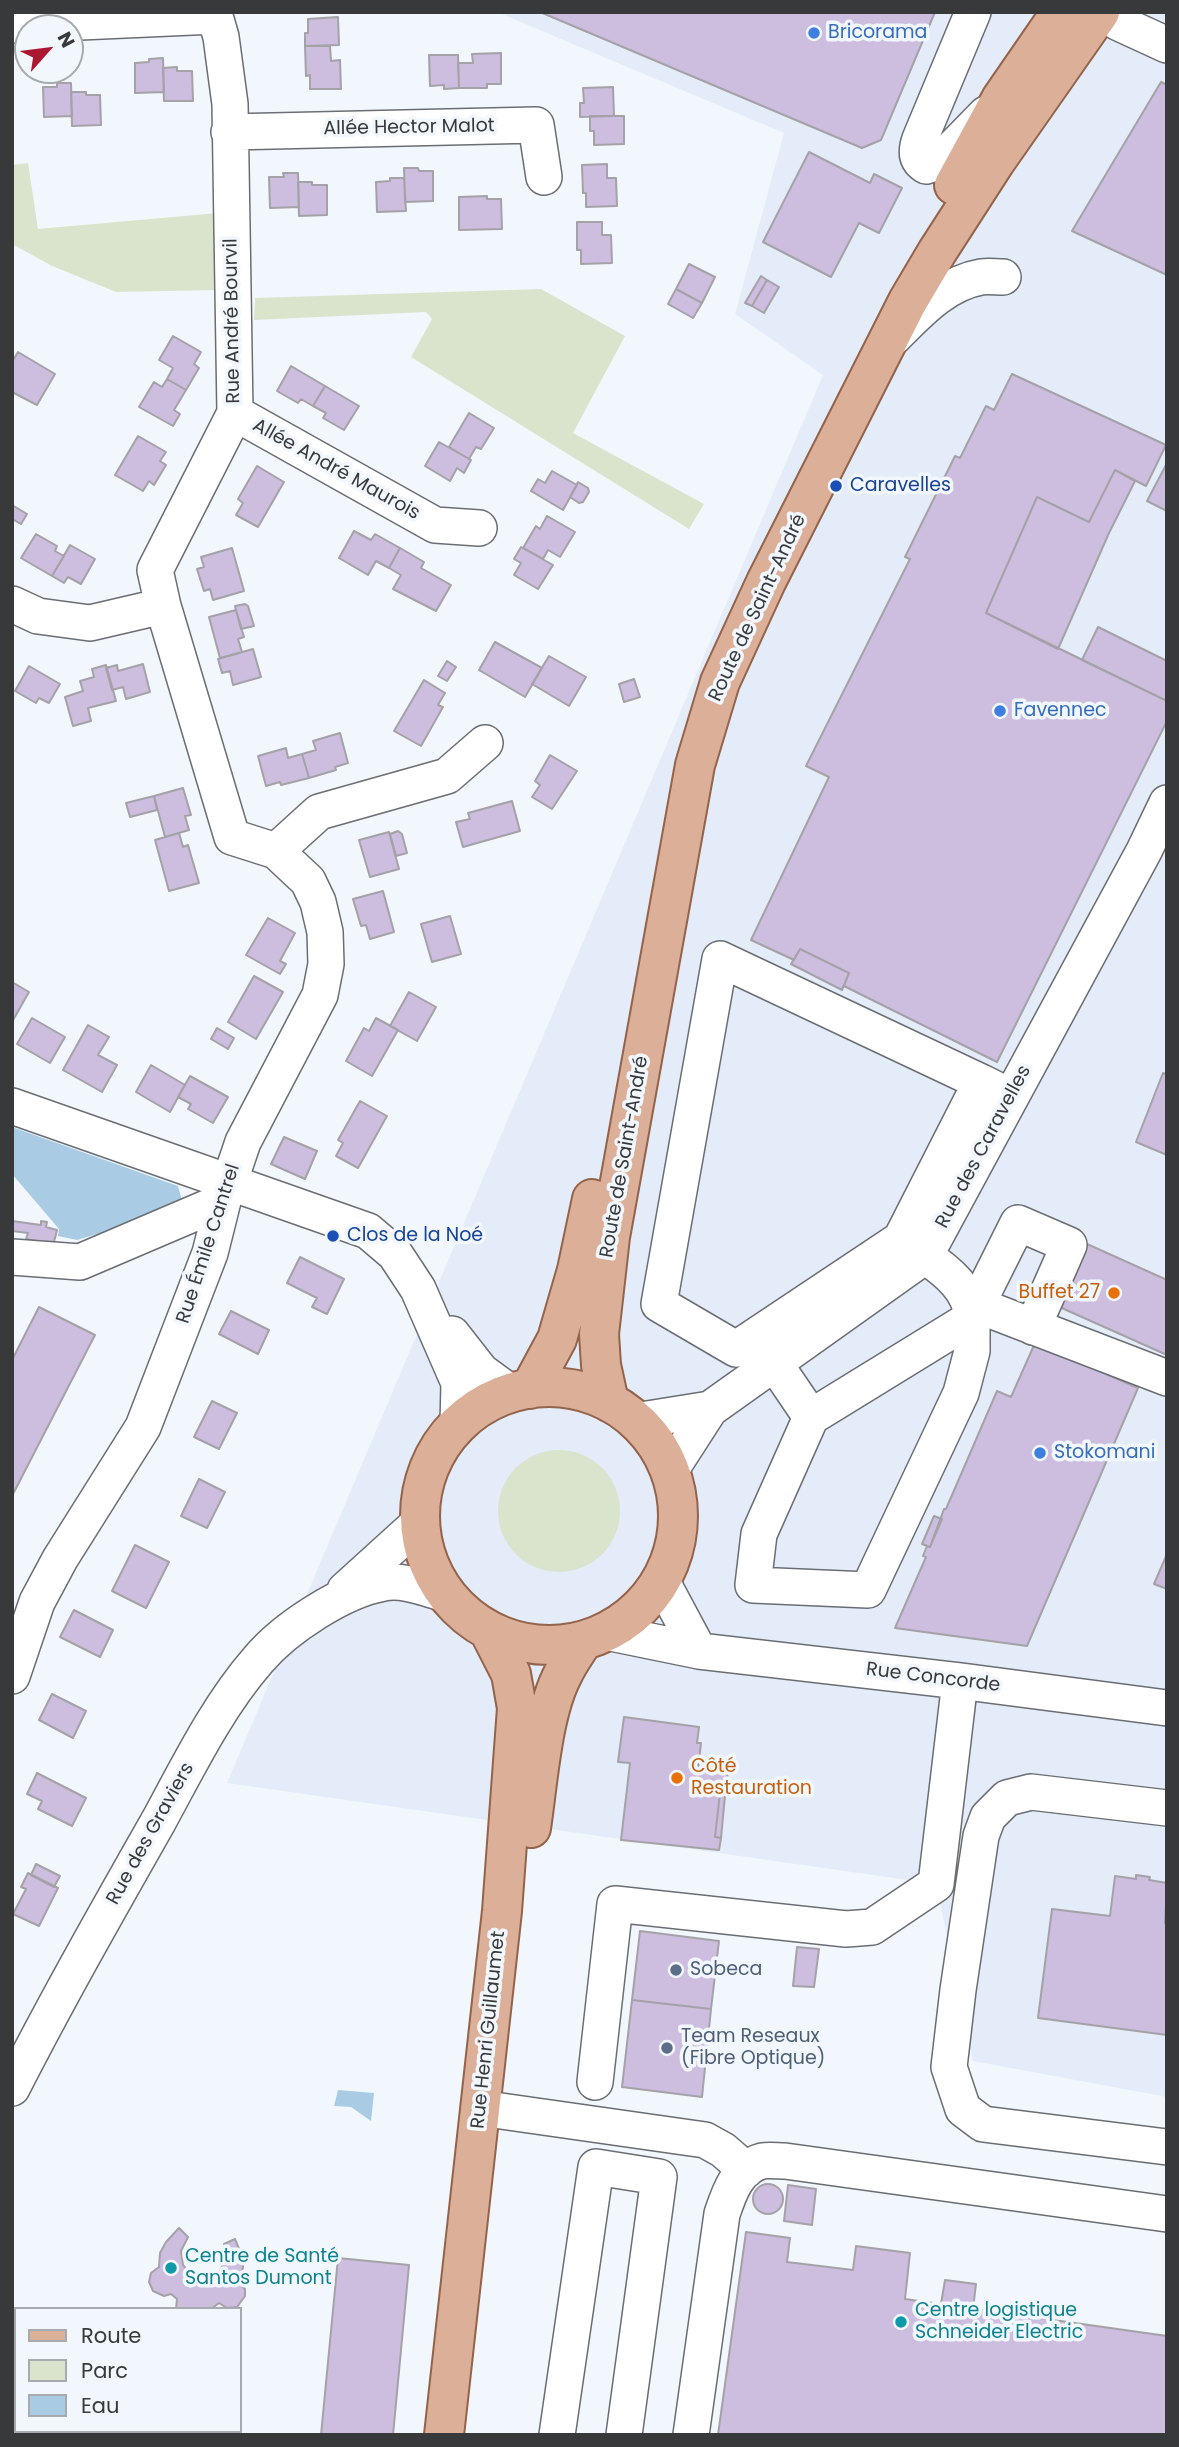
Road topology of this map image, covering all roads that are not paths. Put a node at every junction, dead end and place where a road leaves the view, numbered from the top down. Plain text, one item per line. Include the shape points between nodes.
1 (973, 12) edge
2 (1061, 12) edge
3 (1101, 12) edge
4 (12, 25) edge
5 (1163, 44) edge
6 (1001, 99) junction
7 (229, 132) junction
8 (544, 177) dead end
9 (1003, 277) dead end
10 (889, 342) junction
11 (235, 413) junction
12 (479, 528) dead end
13 (12, 604) edge
14 (163, 606) junction
15 (485, 743) dead end
16 (1167, 803) edge
17 (276, 851) junction
18 (996, 1090) junction
19 (12, 1107) edge
20 (226, 1192) junction
21 (925, 1256) junction
22 (12, 1257) edge
23 (418, 1289) junction
24 (974, 1310) junction
25 (1033, 1326) junction
26 (775, 1364) junction
27 (1167, 1378) edge
28 (520, 1391) junction
29 (710, 1409) junction
30 (622, 1411) junction
31 (811, 1417) junction
32 (458, 1425) junction
33 (670, 1471) junction
34 (420, 1522) junction
35 (661, 1580) junction
36 (446, 1594) junction
37 (324, 1608) junction
38 (489, 1631) junction
39 (594, 1637) junction
40 (699, 1651) junction
41 (12, 1676) edge
42 (960, 1681) junction
43 (1167, 1708) edge
44 (1167, 1808) edge
45 (22, 2047) edge
46 (595, 2082) dead end
47 (12, 2088) edge
48 (494, 2110) junction
49 (1167, 2147) edge
50 (746, 2170) junction
51 (1167, 2214) edge
52 (444, 2435) edge
53 (460, 2435) edge
54 (557, 2435) edge
55 (624, 2435) edge
56 (691, 2435) edge

1 - 6 street via 920,139 920,162 926,166 939,162
2 - 6 main road, Route de Saint-André
3 - 5 street
3 - 10 main road, Route de Saint-André via 965,208
4 - 7 street, Rue André Bourvil via 215,16 230,104
6 - 28 main road, Route de Saint-André via 739,608 685,740 658,853 577,1270 557,1339
7 - 8 street, Allée Hector Malot via 536,125
7 - 11 street, Rue André Bourvil
9 - 10 street via 980,277 947,290
10 - 30 main road, Route de Saint-André via 771,571 720,682 695,765 610,1237 599,1334 601,1365
11 - 12 street, Allée André Maurois via 435,525
11 - 14 street, Rue André Bourvil via 155,570
13 - 14 street via 38,617 90,623
14 - 17 street, Rue André Bourvil via 232,836
15 - 17 street via 447,776 318,812
16 - 18 street, Rue des Caravelles via 1137,863
17 - 20 street, Rue Émile Cantrel via 309,881 325,932 326,964 320,995 243,1142
18 - 18 street via 720,959 659,1304 736,1349 901,1238
18 - 21 street, Rue des Caravelles
19 - 20 street
20 - 22 street via 80,1262
20 - 23 street via 368,1231 395,1254
20 - 41 street, Rue Émile Cantrel via 210,1253 143,1427 37,1602
21 - 24 street via 952,1275
21 - 26 street, Rue des Caravelles
23 - 28 street via 481,1371
23 - 32 street via 460,1383
24 - 25 street
24 - 25 street via 1018,1223 1069,1245
24 - 31 street
24 - 31 street via 972,1351 961,1393 867,1590 753,1584 759,1534
25 - 27 street
26 - 29 street, Rue des Caravelles
26 - 31 street
28 - 30 main road via 554,1387 578,1391
28 - 32 main road via 491,1401
29 - 30 street
29 - 33 street
30 - 33 main road via 649,1436
32 - 34 main road via 431,1464 423,1486
33 - 35 main road via 677,1527 671,1559
34 - 36 main road via 431,1569
34 - 37 street
35 - 39 main road via 628,1619
35 - 40 street
36 - 37 street via 387,1582
36 - 38 main road via 465,1615
37 - 45 street, Rue des Graviers via 285,1634 236,1688 85,1951
38 - 39 main road via 535,1645
38 - 52 main road, Rue Henri Guillaumet via 512,1674 517,1708 502,1911
39 - 40 street, Rue Concorde
39 - 48 main road, Rue Henri Guillaumet via 562,1674 547,1722 518,1906
40 - 42 street, Rue Concorde
42 - 43 street, Rue Concorde
42 - 46 street via 936,1884 872,1927 615,1904
44 - 49 street via 1031,1792 1007,1798 988,1817 979,1849 949,2067 963,2109 983,2124
45 - 47 street, Rue des Graviers
48 - 50 street via 705,2140
48 - 53 main road, Rue Henri Guillaumet
50 - 51 street via 762,2161 785,2161
50 - 56 street via 730,2189 722,2214
54 - 55 street via 596,2167 659,2177

